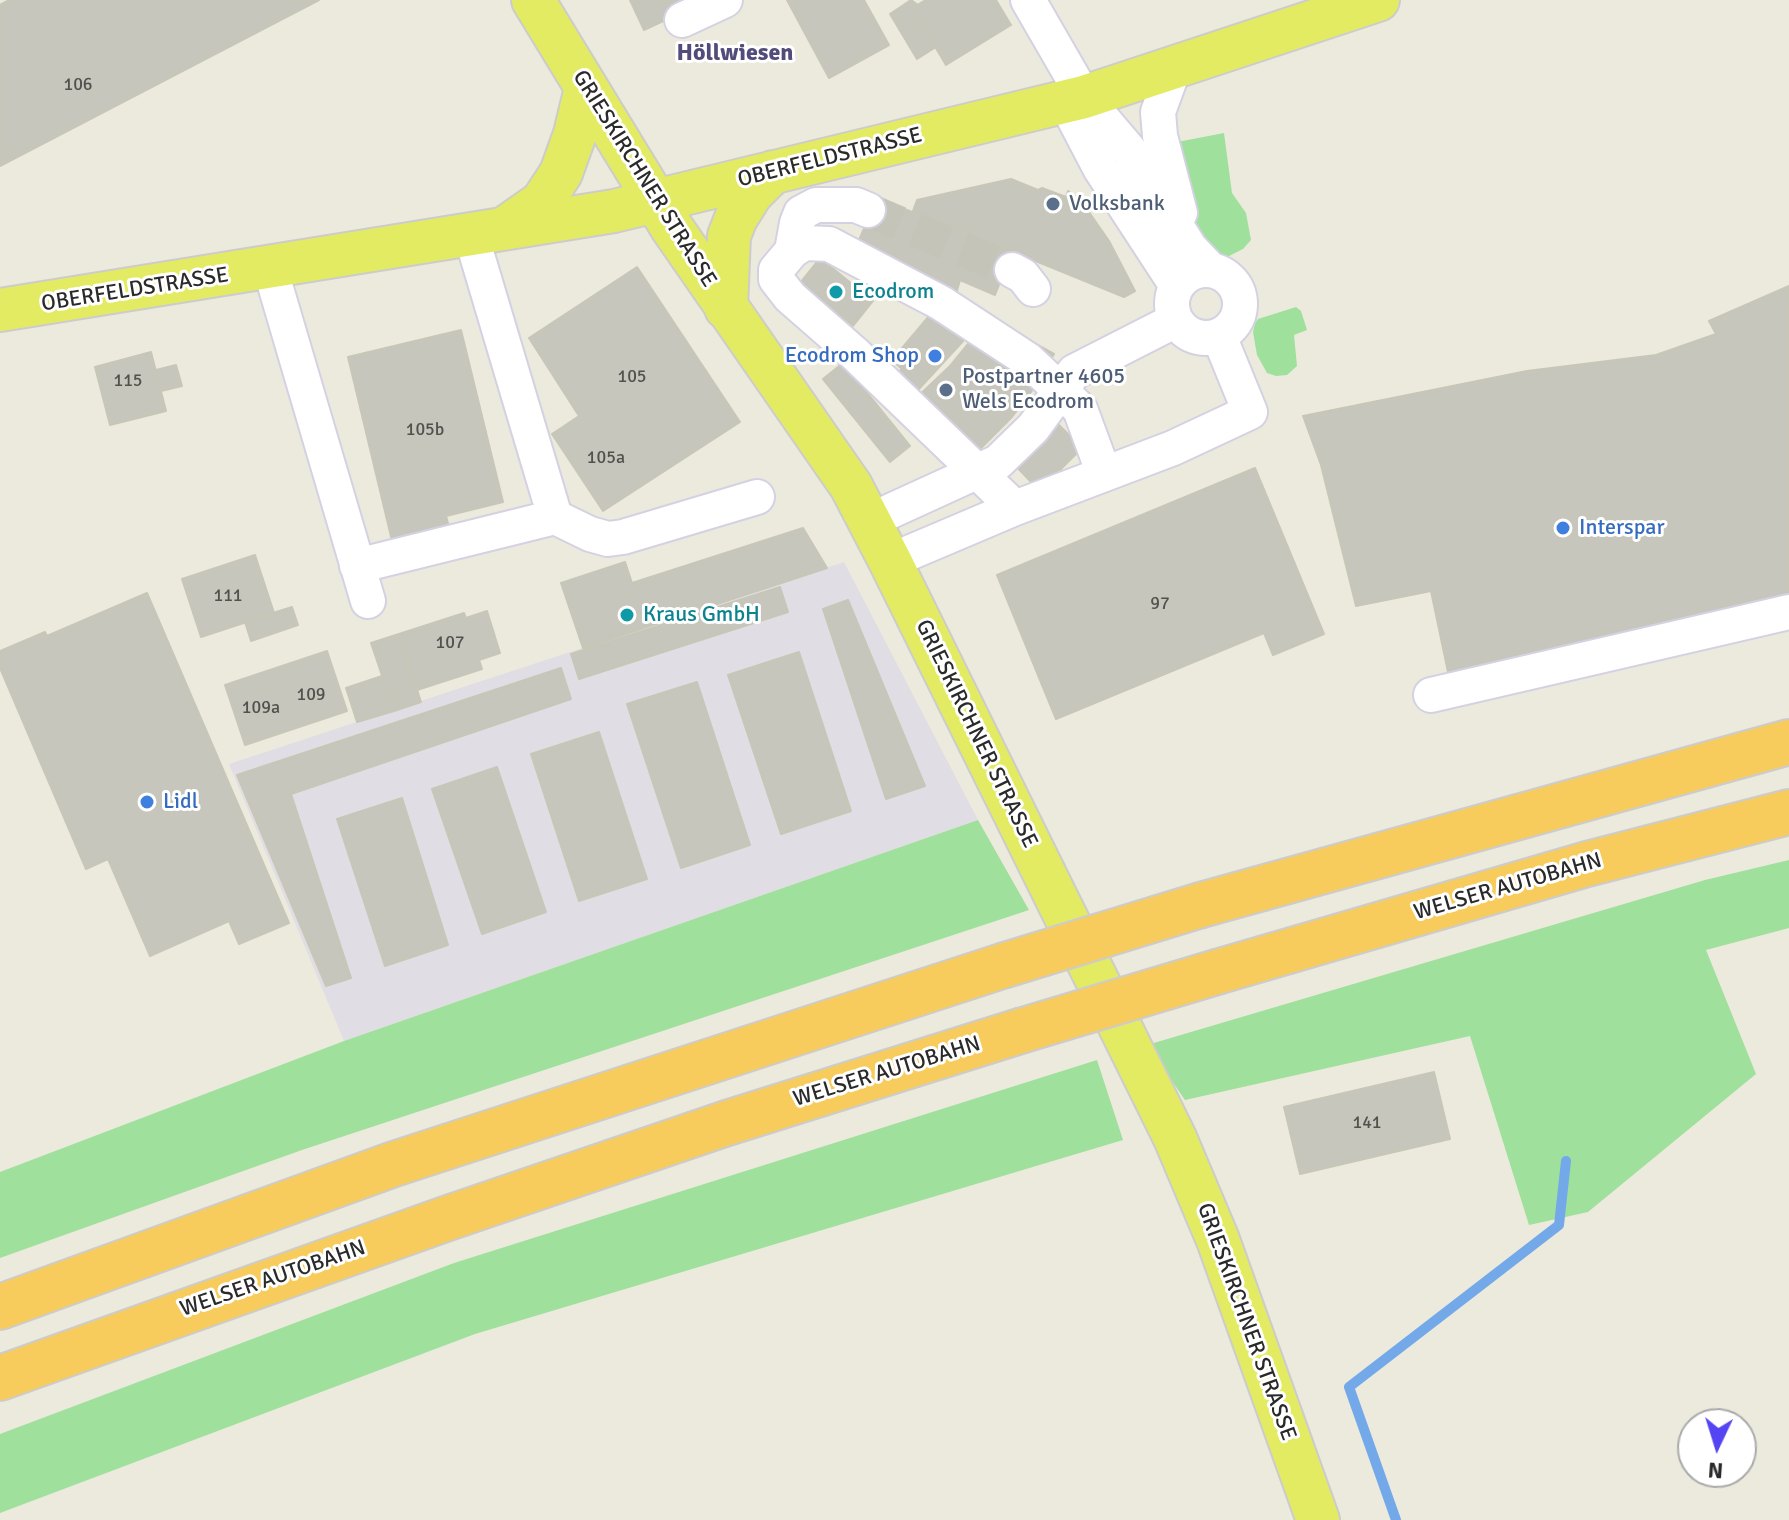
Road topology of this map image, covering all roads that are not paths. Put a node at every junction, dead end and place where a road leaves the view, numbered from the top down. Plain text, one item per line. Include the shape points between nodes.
1 (533, 0) edge
2 (725, 0) edge
3 (1028, 0) edge
4 (1378, 0) edge
5 (682, 20) dead end
6 (1174, 68) junction
7 (586, 88) junction
8 (1074, 99) junction
9 (773, 172) junction
10 (655, 201) junction
11 (868, 210) tunnel mouth
12 (488, 232) junction
13 (792, 251) junction
14 (1200, 259) junction
15 (270, 268) junction
16 (1177, 286) junction
17 (726, 308) junction
18 (0, 310) edge
19 (1176, 320) junction
20 (1219, 336) junction
21 (1061, 390) junction
22 (979, 471) junction
23 (1104, 474) junction
24 (757, 497) dead end
25 (1015, 508) junction
26 (555, 517) junction
27 (869, 521) junction
28 (890, 561) junction
29 (357, 566) junction
30 (368, 601) dead end
31 (1789, 612) edge
32 (1431, 695) dead end
33 (1789, 742) edge
34 (1789, 812) edge
35 (0, 1307) edge
36 (0, 1378) edge
37 (1318, 1520) edge

1 - 7 main road, GRIESKIRCHNER STRASSE
2 - 5 lane
3 - 8 lane
4 - 6 main road, OBERFELDSTRASSE
6 - 8 main road, OBERFELDSTRASSE
6 - 14 lane via 1158,112 1160,136
7 - 10 main road, GRIESKIRCHNER STRASSE
7 - 12 main road via 561,173 542,202
8 - 9 main road, OBERFELDSTRASSE
8 - 14 lane via 1129,150
8 - 16 lane via 1100,168
9 - 10 main road, OBERFELDSTRASSE
9 - 17 main road via 751,194 729,236
10 - 12 main road, OBERFELDSTRASSE
10 - 17 main road, GRIESKIRCHNER STRASSE
11 - 13 lane via 816,205 801,213
12 - 15 main road, OBERFELDSTRASSE
12 - 26 lane
13 - 21 lane via 804,243 829,244 941,303 1028,360
13 - 22 lane via 776,270 776,279 790,297
14 - 16 lane
14 - 20 lane via 1231,280 1239,295 1235,323
15 - 18 main road, OBERFELDSTRASSE
15 - 29 lane
16 - 19 lane via 1172,297
17 - 27 main road, GRIESKIRCHNER STRASSE via 851,486
19 - 20 lane via 1190,335
19 - 21 lane via 1074,372
20 - 23 lane via 1250,412
21 - 22 lane via 1033,428 998,462
21 - 23 lane via 1080,409
22 - 25 lane
22 - 27 lane
23 - 25 lane
24 - 26 lane via 608,539
25 - 28 lane
26 - 29 lane
27 - 28 main road, GRIESKIRCHNER STRASSE
28 - 37 main road, GRIESKIRCHNER STRASSE via 1175,1138 1218,1240
29 - 30 lane
31 - 32 lane
33 - 35 highway, bridge via 1201,905 1002,966 394,1164
34 - 36 highway, WELSER AUTOBAHN, bridge via 1587,864 1220,971 727,1123

